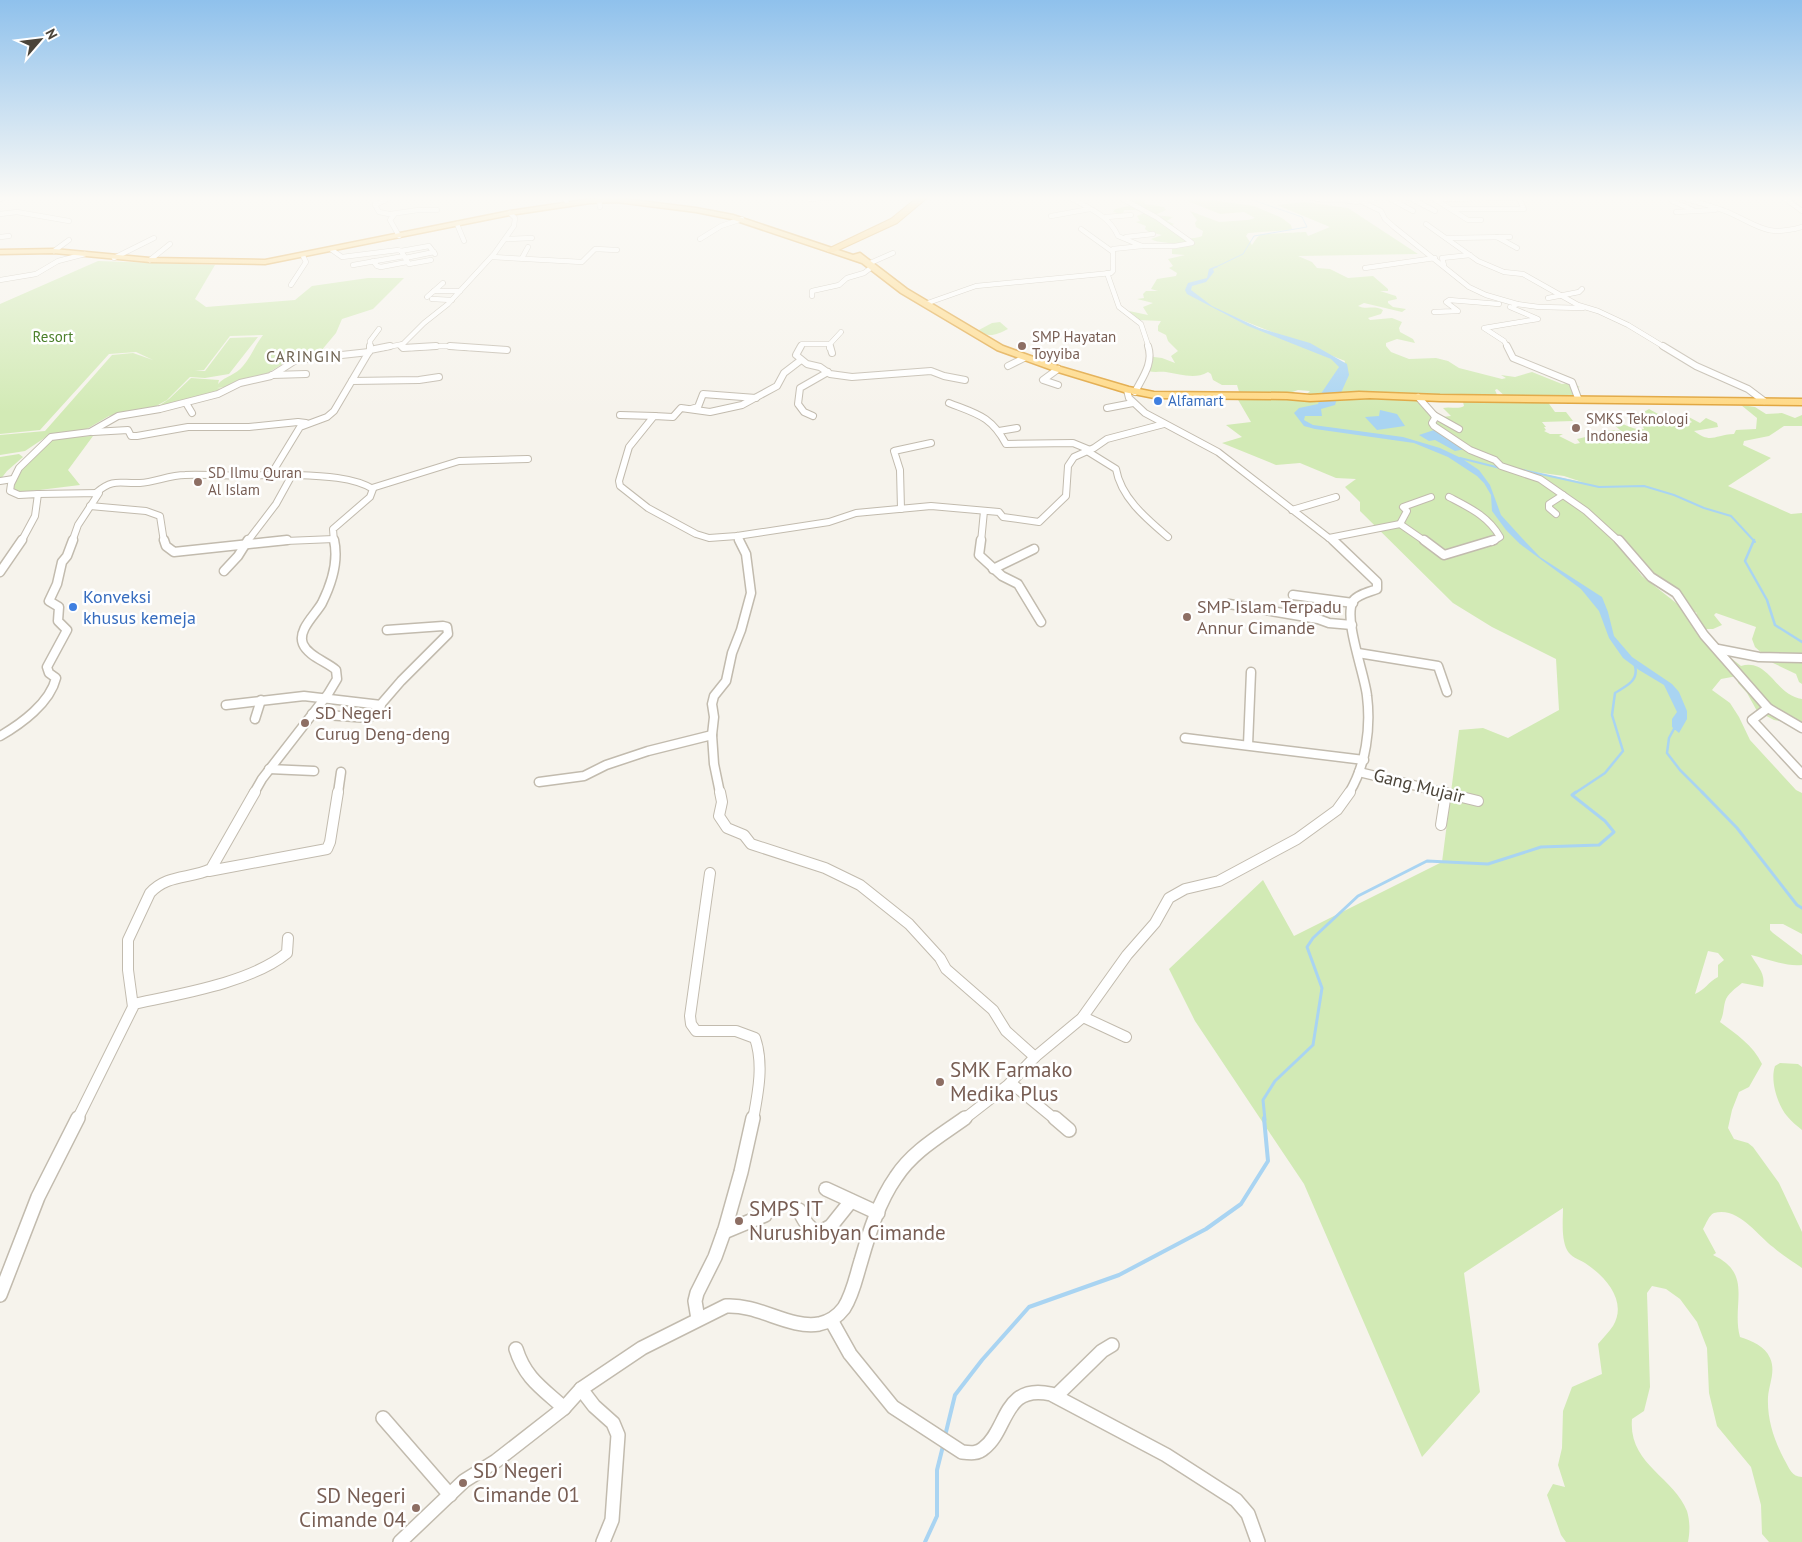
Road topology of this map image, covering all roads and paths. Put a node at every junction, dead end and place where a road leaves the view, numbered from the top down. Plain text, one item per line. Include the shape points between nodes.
1 (46, 269) edge
2 (301, 269) edge
3 (480, 269) edge
4 (867, 269) edge
5 (875, 269) edge
6 (1114, 269) edge
7 (1448, 269) edge
8 (1497, 269) edge
9 (1107, 273) junction
10 (0, 280) edge
11 (443, 282) dead end
12 (291, 285) dead end
13 (460, 289) junction
14 (1582, 289) dead end
15 (434, 291) junction
16 (812, 296) dead end
17 (1564, 296) junction
18 (1495, 298) junction
19 (1548, 298) dead end
20 (450, 299) junction
21 (1490, 303) junction
22 (925, 304) junction
23 (1517, 304) junction
24 (1510, 307) junction
25 (1585, 308) junction
26 (1434, 312) dead end
27 (379, 329) dead end
28 (841, 332) dead end
29 (830, 344) junction
30 (401, 346) junction
31 (370, 350) junction
32 (508, 350) dead end
33 (832, 353) dead end
34 (1024, 358) junction
35 (801, 360) junction
36 (1008, 366) dead end
37 (1058, 369) junction
38 (828, 372) junction
39 (306, 374) dead end
40 (272, 375) junction
41 (439, 377) dead end
42 (965, 380) dead end
43 (352, 382) junction
44 (1058, 385) dead end
45 (1132, 395) junction
46 (1418, 397) junction
47 (756, 398) junction
48 (1578, 398) junction
49 (1764, 401) junction
50 (1802, 402) edge
51 (186, 403) junction
52 (949, 403) dead end
53 (1106, 408) dead end
54 (688, 409) junction
55 (192, 413) dead end
56 (620, 415) dead end
57 (1434, 415) junction
58 (655, 416) junction
59 (813, 416) dead end
60 (306, 423) junction
61 (1164, 424) junction
62 (1017, 428) dead end
63 (1460, 429) dead end
64 (999, 431) junction
65 (90, 432) junction
66 (931, 443) dead end
67 (1088, 450) junction
68 (528, 459) dead end
69 (277, 474) junction
70 (292, 475) junction
71 (14, 479) junction
72 (0, 481) edge
73 (372, 488) junction
74 (97, 492) junction
75 (38, 494) junction
76 (1563, 496) junction
77 (1336, 497) dead end
78 (1431, 497) dead end
79 (1449, 497) dead end
80 (90, 506) junction
81 (902, 508) junction
82 (1292, 510) junction
83 (984, 511) junction
84 (1556, 514) dead end
85 (1400, 524) junction
86 (737, 536) junction
87 (1168, 537) dead end
88 (1329, 538) junction
89 (334, 539) junction
90 (246, 543) junction
91 (1034, 549) dead end
92 (993, 568) junction
93 (224, 571) dead end
94 (0, 572) edge
95 (1293, 594) dead end
96 (1352, 603) junction
97 (1229, 604) dead end
98 (1041, 622) dead end
99 (1352, 625) junction
100 (387, 630) dead end
101 (1718, 649) junction
102 (1358, 653) junction
103 (1802, 658) edge
104 (1251, 672) dead end
105 (1447, 692) dead end
106 (324, 699) junction
107 (262, 700) junction
108 (226, 705) dead end
109 (381, 705) junction
110 (1768, 708) junction
111 (312, 714) junction
112 (255, 719) dead end
113 (1802, 728) edge
114 (0, 736) edge
115 (712, 736) junction
116 (1185, 738) dead end
117 (1248, 745) junction
118 (1364, 760) junction
119 (269, 769) junction
120 (314, 771) dead end
121 (341, 772) dead end
122 (1359, 772) junction
123 (1802, 774) edge
124 (539, 782) dead end
125 (1446, 793) junction
126 (1478, 801) dead end
127 (1441, 825) dead end
128 (209, 870) junction
129 (710, 873) dead end
130 (288, 938) dead end
131 (133, 1004) junction
132 (1083, 1016) junction
133 (1126, 1037) dead end
134 (1035, 1057) junction
135 (1011, 1082) junction
136 (1068, 1130) dead end
137 (826, 1189) dead end
138 (851, 1201) junction
139 (799, 1210) dead end
140 (878, 1213) junction
141 (765, 1216) dead end
142 (724, 1232) junction
143 (0, 1295) edge
144 (698, 1319) junction
145 (831, 1320) junction
146 (1112, 1344) dead end
147 (516, 1348) dead end
148 (581, 1389) junction
149 (1056, 1396) junction
150 (564, 1408) junction
151 (383, 1418) dead end
152 (450, 1495) junction
153 (400, 1542) edge
154 (603, 1542) edge
155 (1258, 1542) edge

1 - 10 street via 36,274
2 - 12 street
3 - 13 street
4 - 16 street via 867,272 844,278 839,285 814,290
5 - 22 highway
6 - 9 street
7 - 18 street via 1469,287
8 - 17 street via 1517,271
9 - 22 street via 979,286
9 - 45 street via 1119,307 1141,324 1150,351 1147,371
11 - 15 street
13 - 15 street
13 - 20 street
14 - 17 street
15 - 20 street via 430,298
17 - 19 street
17 - 25 street
18 - 21 street
18 - 23 street
20 - 30 street
21 - 24 street
21 - 26 street via 1449,300 1446,302 1458,311
22 - 34 highway via 990,343
23 - 24 street
23 - 25 street via 1539,308
24 - 48 street via 1538,320 1485,329 1504,341 1513,358 1572,382
25 - 49 street via 1630,326 1696,366 1748,389
27 - 31 street via 370,341
28 - 29 street
29 - 33 street
29 - 35 street via 801,345 796,355
30 - 31 street
30 - 32 street
31 - 40 street via 296,360
31 - 43 street
34 - 36 street
34 - 37 highway
35 - 38 street
35 - 47 street via 784,373 777,386
37 - 44 street via 1043,380
37 - 45 highway
38 - 42 street via 859,378 931,371
38 - 59 street via 800,388 798,404
39 - 40 street
40 - 51 street
41 - 43 street
43 - 60 street via 332,413
45 - 46 highway
45 - 53 street
45 - 61 street via 1144,413
46 - 48 highway
46 - 57 street
47 - 54 street via 716,411
47 - 54 street via 703,394 698,406
48 - 49 highway
49 - 50 highway
51 - 55 street
51 - 65 street via 118,416
52 - 64 street via 980,415
54 - 58 street via 679,409 672,417
56 - 58 street
57 - 63 street
57 - 76 street via 1434,426 1470,450 1510,470 1540,479
58 - 86 street via 629,446 620,486 648,508 696,534 709,538
60 - 65 street via 188,427 137,436 131,436 128,430
60 - 69 street via 300,427 275,468
61 - 67 street via 1106,439
61 - 82 street via 1231,461
62 - 64 street
64 - 67 street via 1006,444 1073,443
65 - 71 street via 49,438 19,468
66 - 81 street via 894,451 900,470
67 - 83 street via 1070,461 1066,496 1042,522
67 - 87 street via 1116,469 1119,481 1138,508
68 - 73 street via 459,461
69 - 70 street
69 - 74 street via 254,477 230,474 180,476 108,484
70 - 73 street via 346,481
70 - 90 street via 276,504
71 - 72 street
71 - 75 street via 10,489 13,493
73 - 89 street via 370,497 335,527
74 - 75 street
74 - 80 street via 99,494
75 - 94 street via 38,511 32,524
76 - 84 street via 1549,504
76 - 101 street via 1594,517 1651,577 1676,593
77 - 82 street
78 - 85 street via 1403,507 1407,511
79 - 85 street via 1484,516 1500,537 1444,555
80 - 90 street via 143,510 160,516 165,545 174,552
80 - 114 street via 62,562 49,601 58,607 58,620 67,630 47,667 56,682 49,694 16,727
81 - 83 street via 940,506
81 - 86 street via 856,513 829,522
82 - 88 street
83 - 92 street via 978,551
85 - 88 street
86 - 115 street via 746,554 751,593 726,681 714,696
88 - 96 street via 1367,571 1378,586
89 - 90 street
89 - 106 street via 335,566 321,604 303,638 307,649 337,673 336,682
90 - 93 street
91 - 92 street
92 - 98 street via 1018,584
95 - 96 street
96 - 99 street
97 - 99 street
99 - 102 street
100 - 109 street via 443,626 447,627 448,634
101 - 103 street via 1759,657
101 - 110 street
102 - 105 street via 1436,665
102 - 118 street via 1368,703
104 - 117 street
106 - 107 street via 304,696
106 - 109 street
106 - 111 street
107 - 108 street
107 - 112 street
109 - 111 street via 366,719
110 - 113 street
110 - 123 street via 1752,720
111 - 119 street
115 - 124 street via 648,751 584,776
115 - 134 street via 722,802 719,816 727,828 744,835 753,845 826,868 860,885 921,936 946,969 993,1010 1006,1031
116 - 117 street
117 - 118 street
118 - 122 street
119 - 120 street
119 - 128 street
121 - 128 street via 330,842 326,848 319,852
122 - 125 street, Gang Mujair
122 - 132 street via 1339,808 1309,831 1223,879 1170,897 1155,923 1128,953
125 - 126 street, Gang Mujair
125 - 127 street
128 - 131 street via 167,881 150,893 128,940
129 - 142 street via 690,1016 692,1024 696,1031 750,1034 761,1050 748,1149
130 - 131 street via 287,954 274,964 210,985
131 - 143 street via 38,1197
132 - 133 street
132 - 134 street
134 - 135 street
135 - 136 street
135 - 140 street via 924,1147 895,1177
137 - 138 street
138 - 139 street via 834,1225 824,1232 810,1230
138 - 140 street
140 - 145 street via 860,1262 857,1280 846,1302
141 - 142 street
142 - 144 street via 697,1293
144 - 145 street via 737,1304 809,1324
144 - 148 street via 642,1348
145 - 149 street via 850,1354 893,1407 962,1452 980,1454 988,1446 1009,1406 1021,1396 1040,1392
146 - 149 street
147 - 150 street via 526,1373
148 - 150 street
148 - 154 street via 613,1423 618,1435 612,1520
149 - 155 street via 1185,1465 1239,1503 1250,1518
150 - 152 street
151 - 152 street
152 - 153 street

